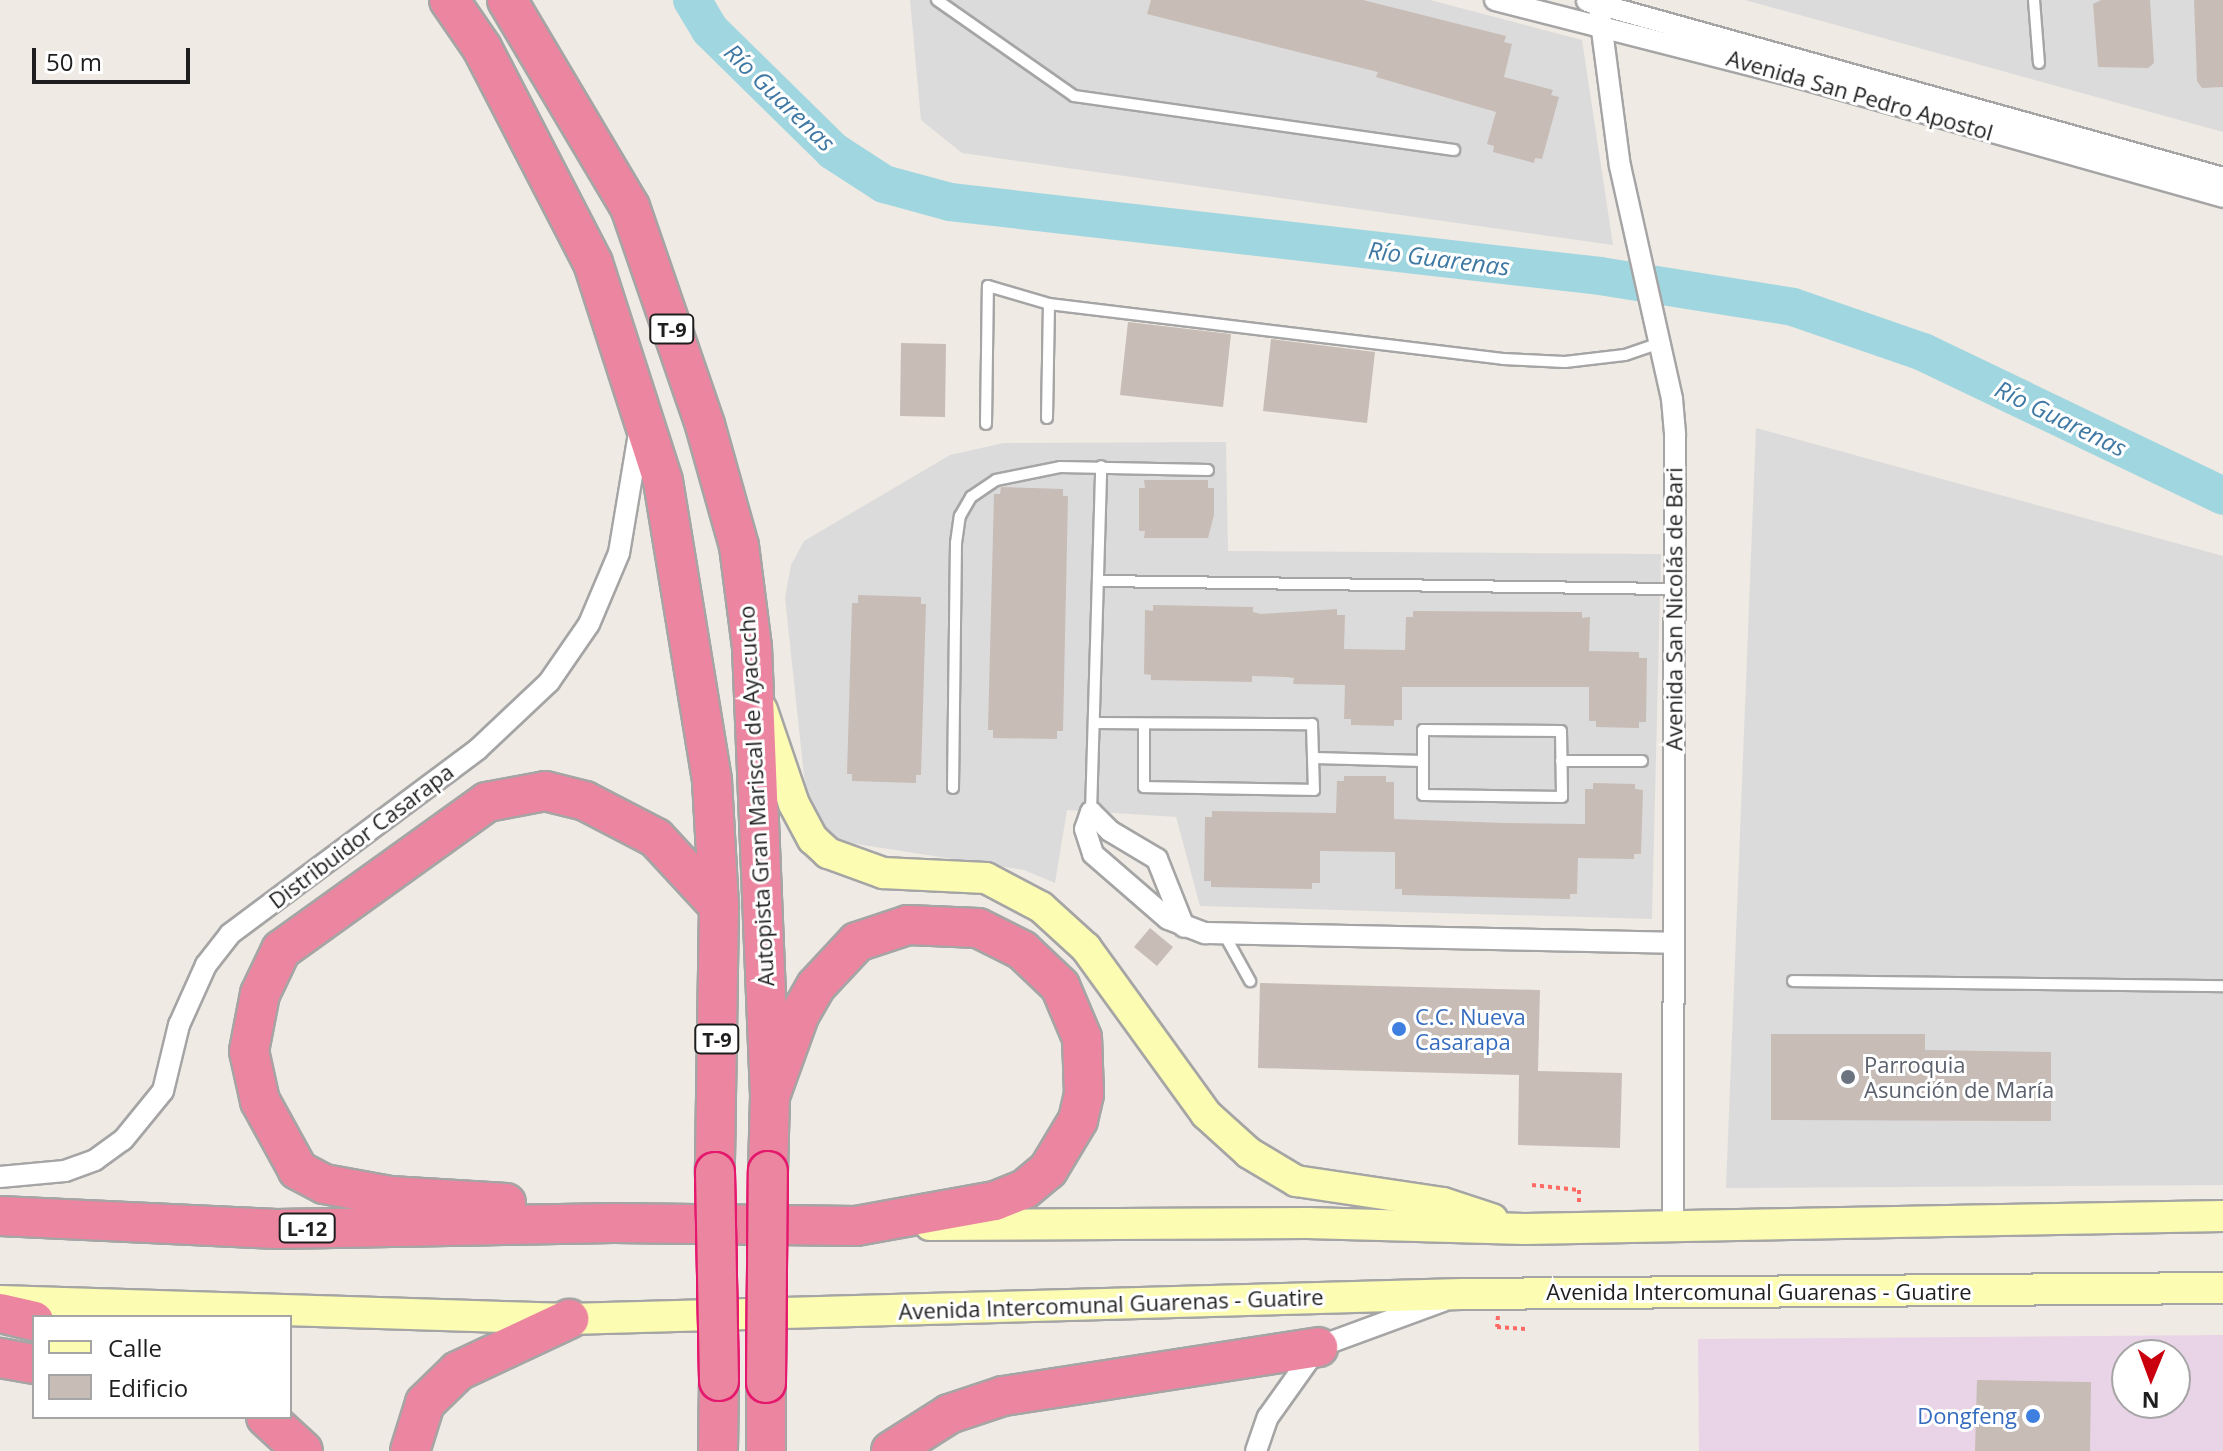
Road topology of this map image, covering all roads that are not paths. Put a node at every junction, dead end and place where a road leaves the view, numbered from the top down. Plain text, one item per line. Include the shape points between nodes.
1 (449, 0) edge
2 (507, 0) edge
3 (937, 0) edge
4 (1495, 0) edge
5 (2034, 0) edge
6 (1593, 1) edge
7 (1598, 24) junction
8 (2039, 63) dead end
9 (1454, 150) dead end
10 (2223, 178) edge
11 (2223, 197) edge
12 (1049, 304) junction
13 (1662, 353) junction
14 (641, 413) junction
15 (1047, 418) dead end
16 (986, 424) dead end
17 (1101, 466) junction
18 (1208, 470) dead end
19 (1099, 581) junction
20 (1674, 589) junction
21 (754, 687) junction
22 (1094, 723) junction
23 (1144, 724) junction
24 (1315, 758) junction
25 (1423, 761) junction
26 (1561, 761) junction
27 (1642, 761) dead end
28 (953, 788) dead end
29 (1091, 812) junction
30 (719, 906) junction
31 (1184, 927) junction
32 (1224, 934) junction
33 (1674, 943) junction
34 (1250, 981) dead end
35 (1793, 981) dead end
36 (2223, 986) edge
37 (770, 1096) junction
38 (0, 1177) edge
39 (0, 1216) edge
40 (2223, 1216) edge
41 (614, 1223) junction
42 (1673, 1225) junction
43 (856, 1226) junction
44 (1525, 1229) junction
45 (2223, 1288) edge
46 (1462, 1294) junction
47 (0, 1301) edge
48 (0, 1313) edge
49 (569, 1319) junction
50 (32, 1321) edge
51 (1318, 1347) junction
52 (0, 1358) edge
53 (32, 1364) edge
54 (268, 1419) edge
55 (303, 1451) edge
56 (410, 1451) edge
57 (718, 1451) edge
58 (766, 1451) edge
59 (891, 1451) edge
60 (1256, 1451) edge

1 - 14 highway, Autopista Gran Mariscal de Ayacucho / T-9 via 482,48 593,263
2 - 21 highway, Autopista Gran Mariscal de Ayacucho / T-9 via 630,207 705,425 739,546
3 - 9 lane via 1074,96
4 - 7 street, Avenida San Pedro Apostol
5 - 8 lane
6 - 7 street, Avenida San Nicolás de Bari
6 - 10 street, Avenida San Pedro Apostol
7 - 11 street, Avenida San Pedro Apostol
7 - 13 street, Avenida San Nicolás de Bari
12 - 13 lane via 1503,359 1565,362
12 - 15 lane
12 - 16 lane via 988,286
13 - 20 street, Avenida San Nicolás de Bari via 1675,436
14 - 30 highway, Autopista Gran Mariscal de Ayacucho / T-9 via 663,481 689,619 712,781
14 - 38 street, Distribuidor Casarapa via 619,553 589,624 549,682 478,749 230,934 206,965 179,1025 163,1091 123,1140 95,1160 65,1171
17 - 18 lane
17 - 19 lane
17 - 28 lane via 1030,471 996,480 971,497 960,516
19 - 20 lane
19 - 22 lane
20 - 33 street, Avenida San Nicolás de Bari
21 - 37 highway, Autopista Gran Mariscal de Ayacucho / T-9
21 - 44 main road via 794,804 813,839 828,853 883,873 986,878 1041,907 1086,948 1206,1114 1249,1153 1296,1181 1443,1203
22 - 23 lane
22 - 29 lane
23 - 24 lane via 1312,724
23 - 24 lane via 1144,787 1314,790
24 - 25 lane
25 - 26 lane via 1423,730 1561,731
25 - 26 lane via 1423,795 1562,797
26 - 27 lane
29 - 31 street via 1110,831 1157,859
29 - 31 street via 1085,829 1093,854
30 - 41 highway via 656,838 624,818 545,791 514,795 487,802 281,950 263,982 252,1020 252,1075 298,1170 324,1184 390,1196 580,1211
30 - 57 highway, Autopista Gran Mariscal de Ayacucho / T-9, bridge
31 - 32 street
32 - 33 street
32 - 34 lane
33 - 42 street, Avenida San Nicolás de Bari
35 - 36 lane
37 - 43 highway via 799,1016 816,986 842,954 879,932 937,924 978,928 1022,950 1060,986 1082,1038 1084,1094 1078,1120 1048,1170 1025,1189 995,1201
37 - 58 highway, Autopista Gran Mariscal de Ayacucho / T-9, bridge
39 - 41 highway, L-12 via 277,1229
40 - 42 main road
41 - 43 highway
42 - 44 main road
43 - 44 main road via 1307,1223
45 - 46 main road, Avenida Intercomunal Guarenas - Guatire
46 - 49 main road, Avenida Intercomunal Guarenas - Guatire
46 - 51 street
47 - 49 main road, Avenida Intercomunal Guarenas - Guatire
48 - 50 highway
49 - 56 highway via 458,1371 425,1403
51 - 59 highway via 1003,1396 949,1414
51 - 60 street via 1268,1417
52 - 53 highway
54 - 55 highway

